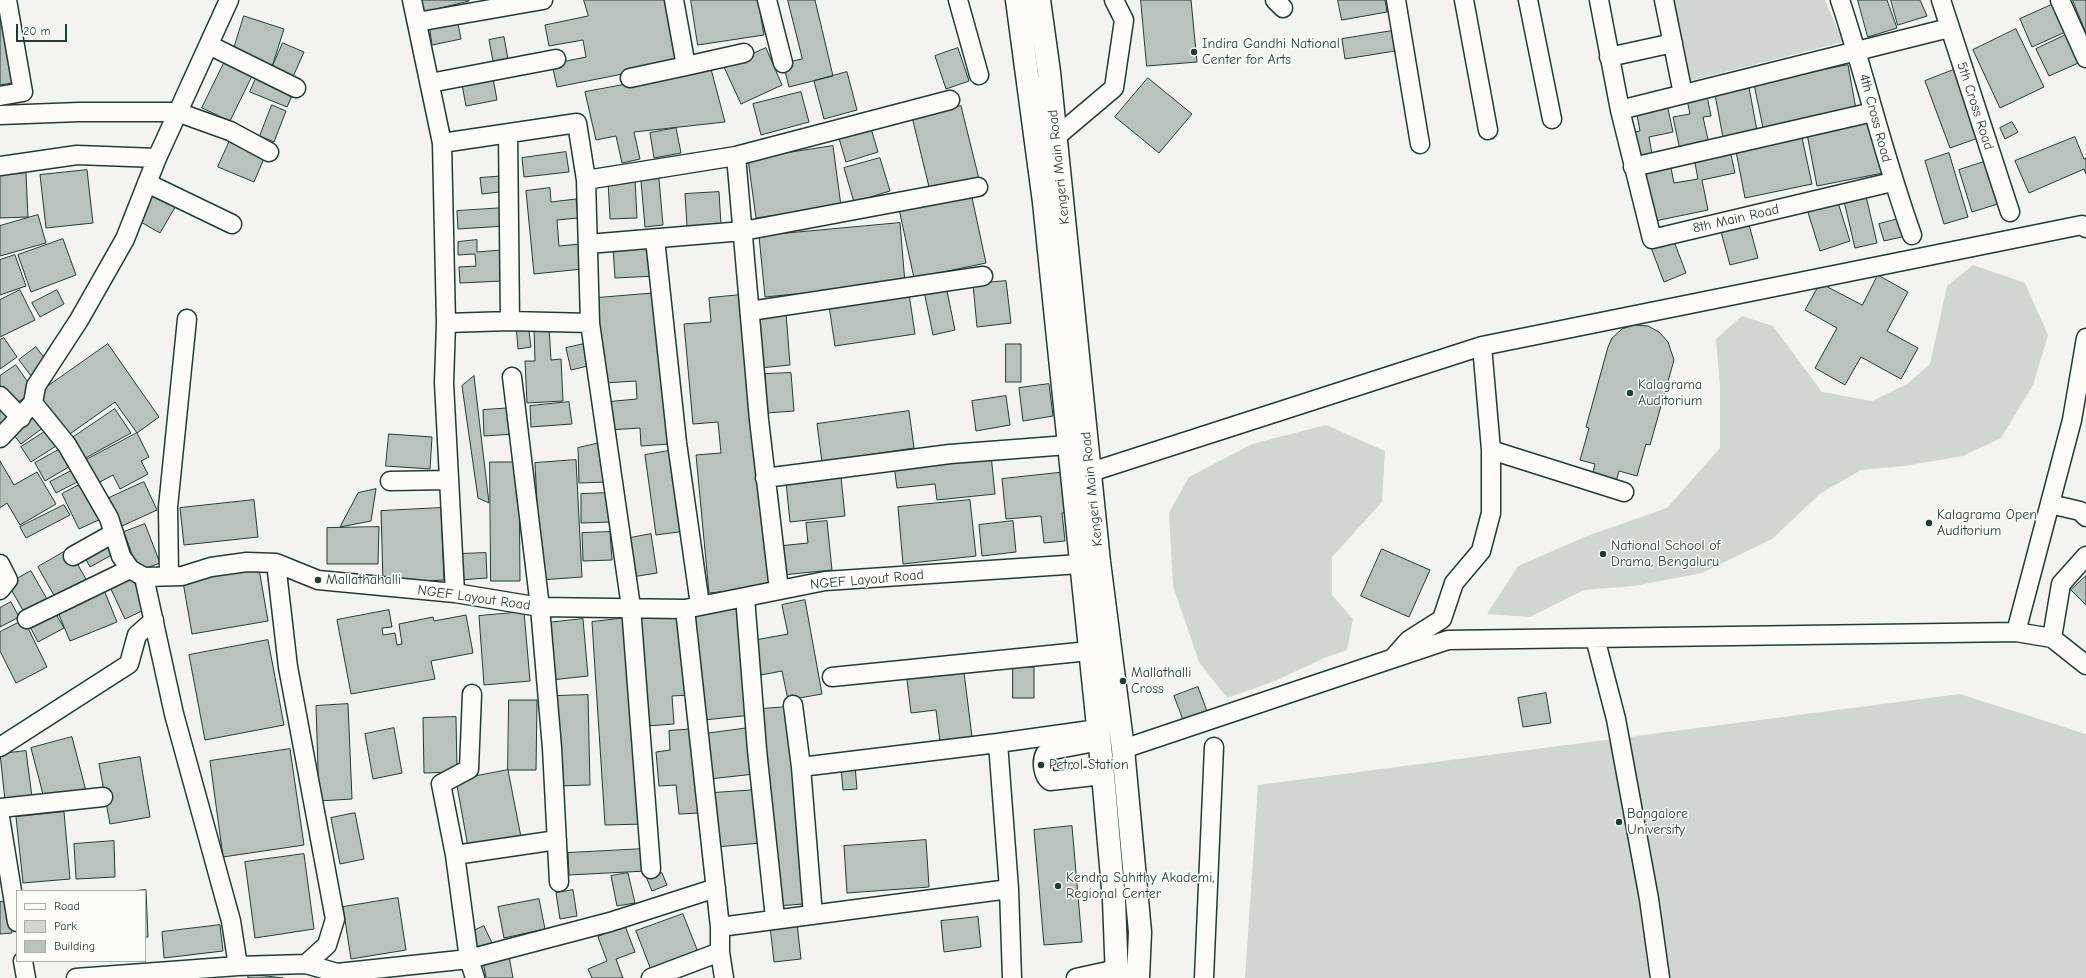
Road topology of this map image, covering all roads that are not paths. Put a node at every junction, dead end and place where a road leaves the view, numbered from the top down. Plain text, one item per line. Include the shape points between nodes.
1 (7, 0) edge
2 (229, 0) edge
3 (412, 0) edge
4 (543, 0) edge
5 (674, 0) edge
6 (767, 0) edge
7 (958, 0) edge
8 (1017, 0) edge
9 (1039, 0) edge
10 (1114, 0) edge
11 (1396, 0) edge
12 (1464, 0) edge
13 (1528, 0) edge
14 (1599, 0) edge
15 (1664, 0) edge
16 (1840, 0) edge
17 (1941, 0) edge
18 (2060, 0) edge
19 (418, 22) junction
20 (1949, 28) junction
21 (1673, 43) junction
22 (209, 45) junction
23 (1857, 52) junction
24 (744, 54) dead end
25 (1610, 57) junction
26 (2086, 58) edge
27 (556, 59) dead end
28 (783, 63) dead end
29 (686, 66) junction
30 (979, 75) dead end
31 (630, 78) dead end
32 (430, 83) junction
33 (296, 88) dead end
34 (1683, 94) junction
35 (0, 96) edge
36 (950, 100) dead end
37 (1620, 110) junction
38 (177, 112) junction
39 (1873, 112) junction
40 (0, 115) edge
41 (1552, 119) dead end
42 (1488, 130) dead end
43 (508, 133) junction
44 (1056, 137) junction
45 (442, 142) junction
46 (1420, 144) dead end
47 (269, 152) dead end
48 (736, 156) junction
49 (157, 158) junction
50 (0, 166) edge
51 (1633, 167) junction
52 (586, 180) junction
53 (1892, 182) junction
54 (147, 183) junction
55 (978, 187) dead end
56 (2010, 212) dead end
57 (232, 224) dead end
58 (2086, 228) edge
59 (743, 231) junction
60 (1912, 235) dead end
61 (655, 238) junction
62 (588, 244) junction
63 (983, 276) dead end
64 (750, 311) junction
65 (187, 319) dead end
66 (510, 321) junction
67 (446, 323) junction
68 (590, 323) junction
69 (2086, 338) edge
70 (1482, 346) junction
71 (512, 377) dead end
72 (0, 396) edge
73 (33, 403) junction
74 (21, 418) junction
75 (0, 438) edge
76 (1068, 444) junction
77 (1491, 450) junction
78 (1091, 472) junction
79 (765, 478) junction
80 (449, 480) junction
81 (390, 481) dead end
82 (1624, 492) dead end
83 (2050, 504) junction
84 (2086, 517) edge
85 (114, 533) junction
86 (73, 556) dead end
87 (2086, 556) edge
88 (276, 563) junction
89 (1090, 563) junction
90 (0, 564) edge
91 (137, 573) junction
92 (169, 576) junction
93 (0, 590) edge
94 (779, 590) junction
95 (455, 593) junction
96 (744, 597) junction
97 (540, 607) junction
98 (631, 607) junction
99 (692, 607) junction
100 (27, 619) dead end
101 (154, 620) junction
102 (2016, 632) junction
103 (1595, 638) junction
104 (2052, 638) junction
105 (1089, 651) junction
106 (1392, 660) junction
107 (2086, 665) edge
108 (832, 677) dead end
109 (472, 694) dead end
110 (793, 705) dead end
111 (1099, 735) junction
112 (998, 744) junction
113 (0, 747) edge
114 (1214, 748) dead end
115 (1123, 749) junction
116 (801, 767) junction
117 (1103, 775) junction
118 (103, 797) dead end
119 (0, 808) edge
120 (0, 817) edge
121 (557, 840) junction
122 (455, 855) junction
123 (651, 869) dead end
124 (559, 882) dead end
125 (716, 888) junction
126 (1009, 889) junction
127 (6, 894) edge
128 (813, 915) junction
129 (775, 918) junction
130 (16, 919) edge
131 (720, 927) junction
132 (720, 952) junction
133 (468, 959) junction
134 (23, 962) edge
135 (306, 964) junction
136 (238, 966) junction
137 (398, 972) edge
138 (1117, 974) edge
139 (26, 978) edge
140 (76, 978) edge
141 (475, 978) edge
142 (651, 978) edge
143 (724, 978) edge
144 (1012, 978) edge
145 (1076, 978) edge
146 (1138, 978) edge
147 (1204, 978) edge
148 (1660, 978) edge

1 - 35 street via 23,92
2 - 22 street
3 - 19 street
4 - 19 street
5 - 29 street
6 - 28 street
7 - 30 street
8 - 76 main road, Kengeri Main Road via 1044,202
9 - 44 main road, Kengeri Main Road
10 - 44 street via 1124,20 1114,88
11 - 46 street
12 - 42 street
13 - 41 street
14 - 25 street
15 - 21 street
16 - 23 street, 4th Cross Road
17 - 20 street, 5th Cross Road
18 - 26 street
19 - 32 street
20 - 23 street
20 - 56 street, 5th Cross Road
21 - 25 street
21 - 34 street
22 - 33 street
22 - 38 street
23 - 34 street
23 - 39 street, 4th Cross Road
24 - 29 street
25 - 37 street
27 - 32 street
29 - 31 street
32 - 45 street
34 - 37 street
36 - 48 street
37 - 51 street
38 - 40 street
38 - 47 street via 230,131
38 - 49 street
39 - 51 street
39 - 53 street, 4th Cross Road
43 - 45 street
43 - 52 street via 578,123
43 - 66 street
44 - 78 main road, Kengeri Main Road
45 - 67 street
48 - 52 street
48 - 59 street
49 - 50 street via 77,155
49 - 54 street
51 - 53 street, 8th Main Road via 1652,239
52 - 62 street
53 - 60 street, 4th Cross Road
54 - 57 street
54 - 73 street via 125,239 79,320 36,386
55 - 59 street
58 - 70 street via 2082,225
59 - 61 street
59 - 64 street
61 - 62 street
61 - 99 street
62 - 68 street
63 - 64 street
64 - 79 street
65 - 92 street via 168,507
66 - 67 street
66 - 68 street
67 - 80 street via 444,383
68 - 98 street
69 - 83 street via 2072,420
70 - 77 street
70 - 78 street
71 - 97 street
72 - 74 street
73 - 74 street
73 - 85 street via 66,445 109,518
74 - 75 street
76 - 79 street via 950,454
76 - 89 main road, Kengeri Main Road
77 - 82 street
77 - 106 street via 1491,513 1481,552 1454,583 1442,619 1410,640
78 - 89 main road, Kengeri Main Road
79 - 94 street
80 - 81 street
80 - 95 street
83 - 84 street via 2080,511
83 - 102 street
85 - 86 street
85 - 91 street via 121,556
87 - 104 street via 2061,584
88 - 92 street via 247,562 211,567 182,576
88 - 95 street, NGEF Layout Road via 318,580
88 - 135 street via 288,667 335,919 327,945
89 - 94 street, NGEF Layout Road via 825,581
89 - 105 main road, Kengeri Main Road
89 - 115 main road, Kengeri Main Road
90 - 93 street via 8,580
91 - 92 street
91 - 100 street
91 - 101 street
94 - 96 street, NGEF Layout Road
95 - 97 street, NGEF Layout Road
96 - 99 street, NGEF Layout Road
96 - 129 street
97 - 98 street, NGEF Layout Road
97 - 121 street
98 - 99 street, NGEF Layout Road
98 - 123 street
99 - 125 street
101 - 113 street via 137,635 129,664
101 - 136 street via 174,714 231,921
102 - 103 street
102 - 104 street
103 - 106 street via 1448,640
103 - 148 street via 1616,719 1649,899
104 - 107 street
105 - 108 street
105 - 111 main road, Kengeri Main Road
106 - 115 street
109 - 122 street via 469,769 441,784
110 - 116 street
111 - 112 street
111 - 117 main road, Kengeri Main Road
111 - 117 street via 1053,750 1045,754 1043,760 1045,777 1050,782
112 - 116 street
112 - 126 street
114 - 147 street
115 - 146 main road, Kengeri Main Road via 1140,932
116 - 128 street
117 - 138 main road, Kengeri Main Road via 1114,900
118 - 119 street
120 - 127 street
121 - 122 street
121 - 124 street
122 - 133 street
125 - 131 street
125 - 133 street via 610,922
126 - 128 street
126 - 144 street
127 - 130 street
128 - 129 street
129 - 131 street
131 - 132 street
132 - 142 street
132 - 143 street
133 - 137 street
133 - 141 street
134 - 139 street
135 - 136 street
135 - 137 street via 337,973
136 - 140 street
138 - 145 street

